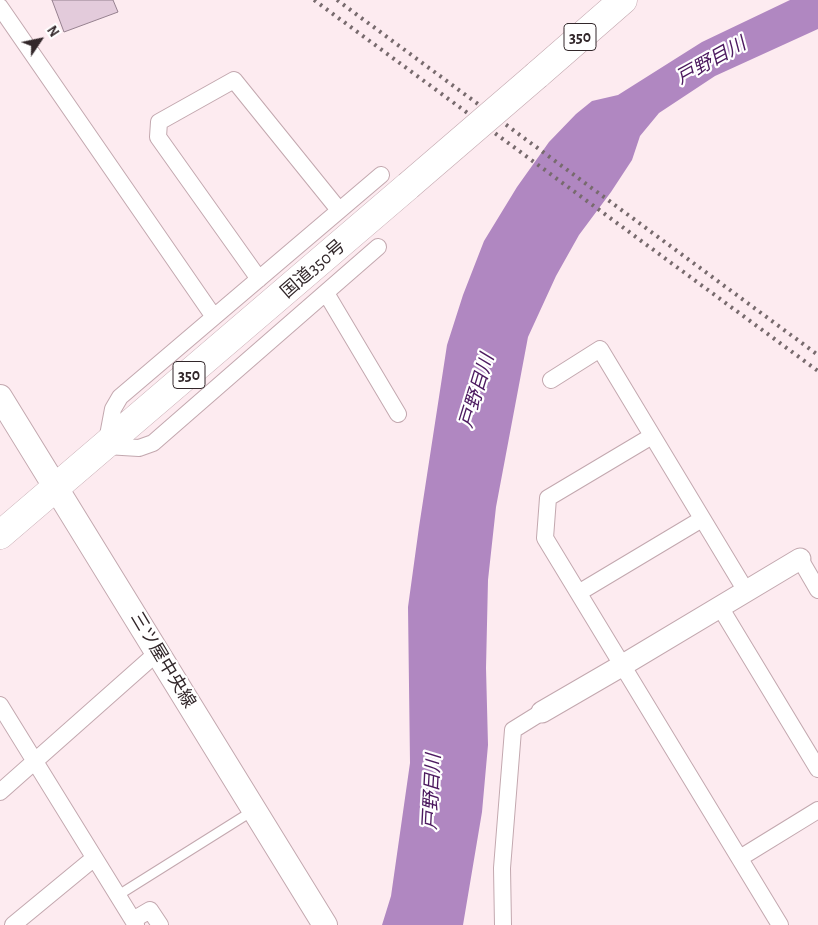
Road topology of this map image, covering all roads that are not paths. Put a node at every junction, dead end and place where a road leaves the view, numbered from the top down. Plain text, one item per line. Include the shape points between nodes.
1 (623, 0) edge
2 (0, 7) edge
3 (381, 175) dead end
4 (339, 210) junction
5 (378, 247) dead end
6 (259, 279) junction
7 (326, 293) junction
8 (214, 316) junction
9 (551, 380) dead end
10 (0, 397) edge
11 (398, 414) dead end
12 (652, 436) junction
13 (106, 446) junction
14 (57, 486) junction
15 (702, 519) junction
16 (0, 535) edge
17 (800, 559) joint
18 (818, 590) edge
19 (746, 591) junction
20 (580, 592) junction
21 (720, 607) junction
22 (158, 652) junction
23 (623, 665) junction
24 (0, 705) edge
25 (542, 712) joint
26 (35, 762) junction
27 (818, 769) edge
28 (0, 792) edge
29 (254, 810) junction
30 (818, 810) edge
31 (740, 858) junction
32 (94, 859) junction
33 (116, 896) junction
34 (134, 922) edge
35 (13, 925) edge
36 (160, 925) edge
37 (325, 925) edge
38 (503, 925) edge
39 (780, 925) edge

1 - 13 highway, 国道350号 / 350, bridge
2 - 8 street
3 - 4 street
4 - 6 street
4 - 6 street via 234,80 159,122 158,137
5 - 7 street
6 - 8 street
7 - 11 street
7 - 13 street via 153,443 139,448
8 - 13 street via 120,397 113,409
9 - 12 street via 600,349
10 - 14 main road, 三ツ屋中央線
12 - 15 street
12 - 20 street via 548,498 545,538
13 - 14 highway, 国道350号 / 350
14 - 16 highway, 国道350号 / 350
14 - 22 main road, 三ツ屋中央線
15 - 19 street
15 - 20 street
17 - 18 street
17 - 19 street
19 - 21 street
20 - 23 street
21 - 23 street
21 - 27 street
22 - 26 street
22 - 29 main road, 三ツ屋中央線
23 - 25 street
23 - 31 street
24 - 26 street
25 - 38 street via 513,730 502,868
26 - 28 street
26 - 32 street
29 - 33 lane
29 - 37 main road, 三ツ屋中央線
30 - 31 street
31 - 39 street
32 - 33 street
32 - 35 street
33 - 34 street
34 - 36 street via 150,910

